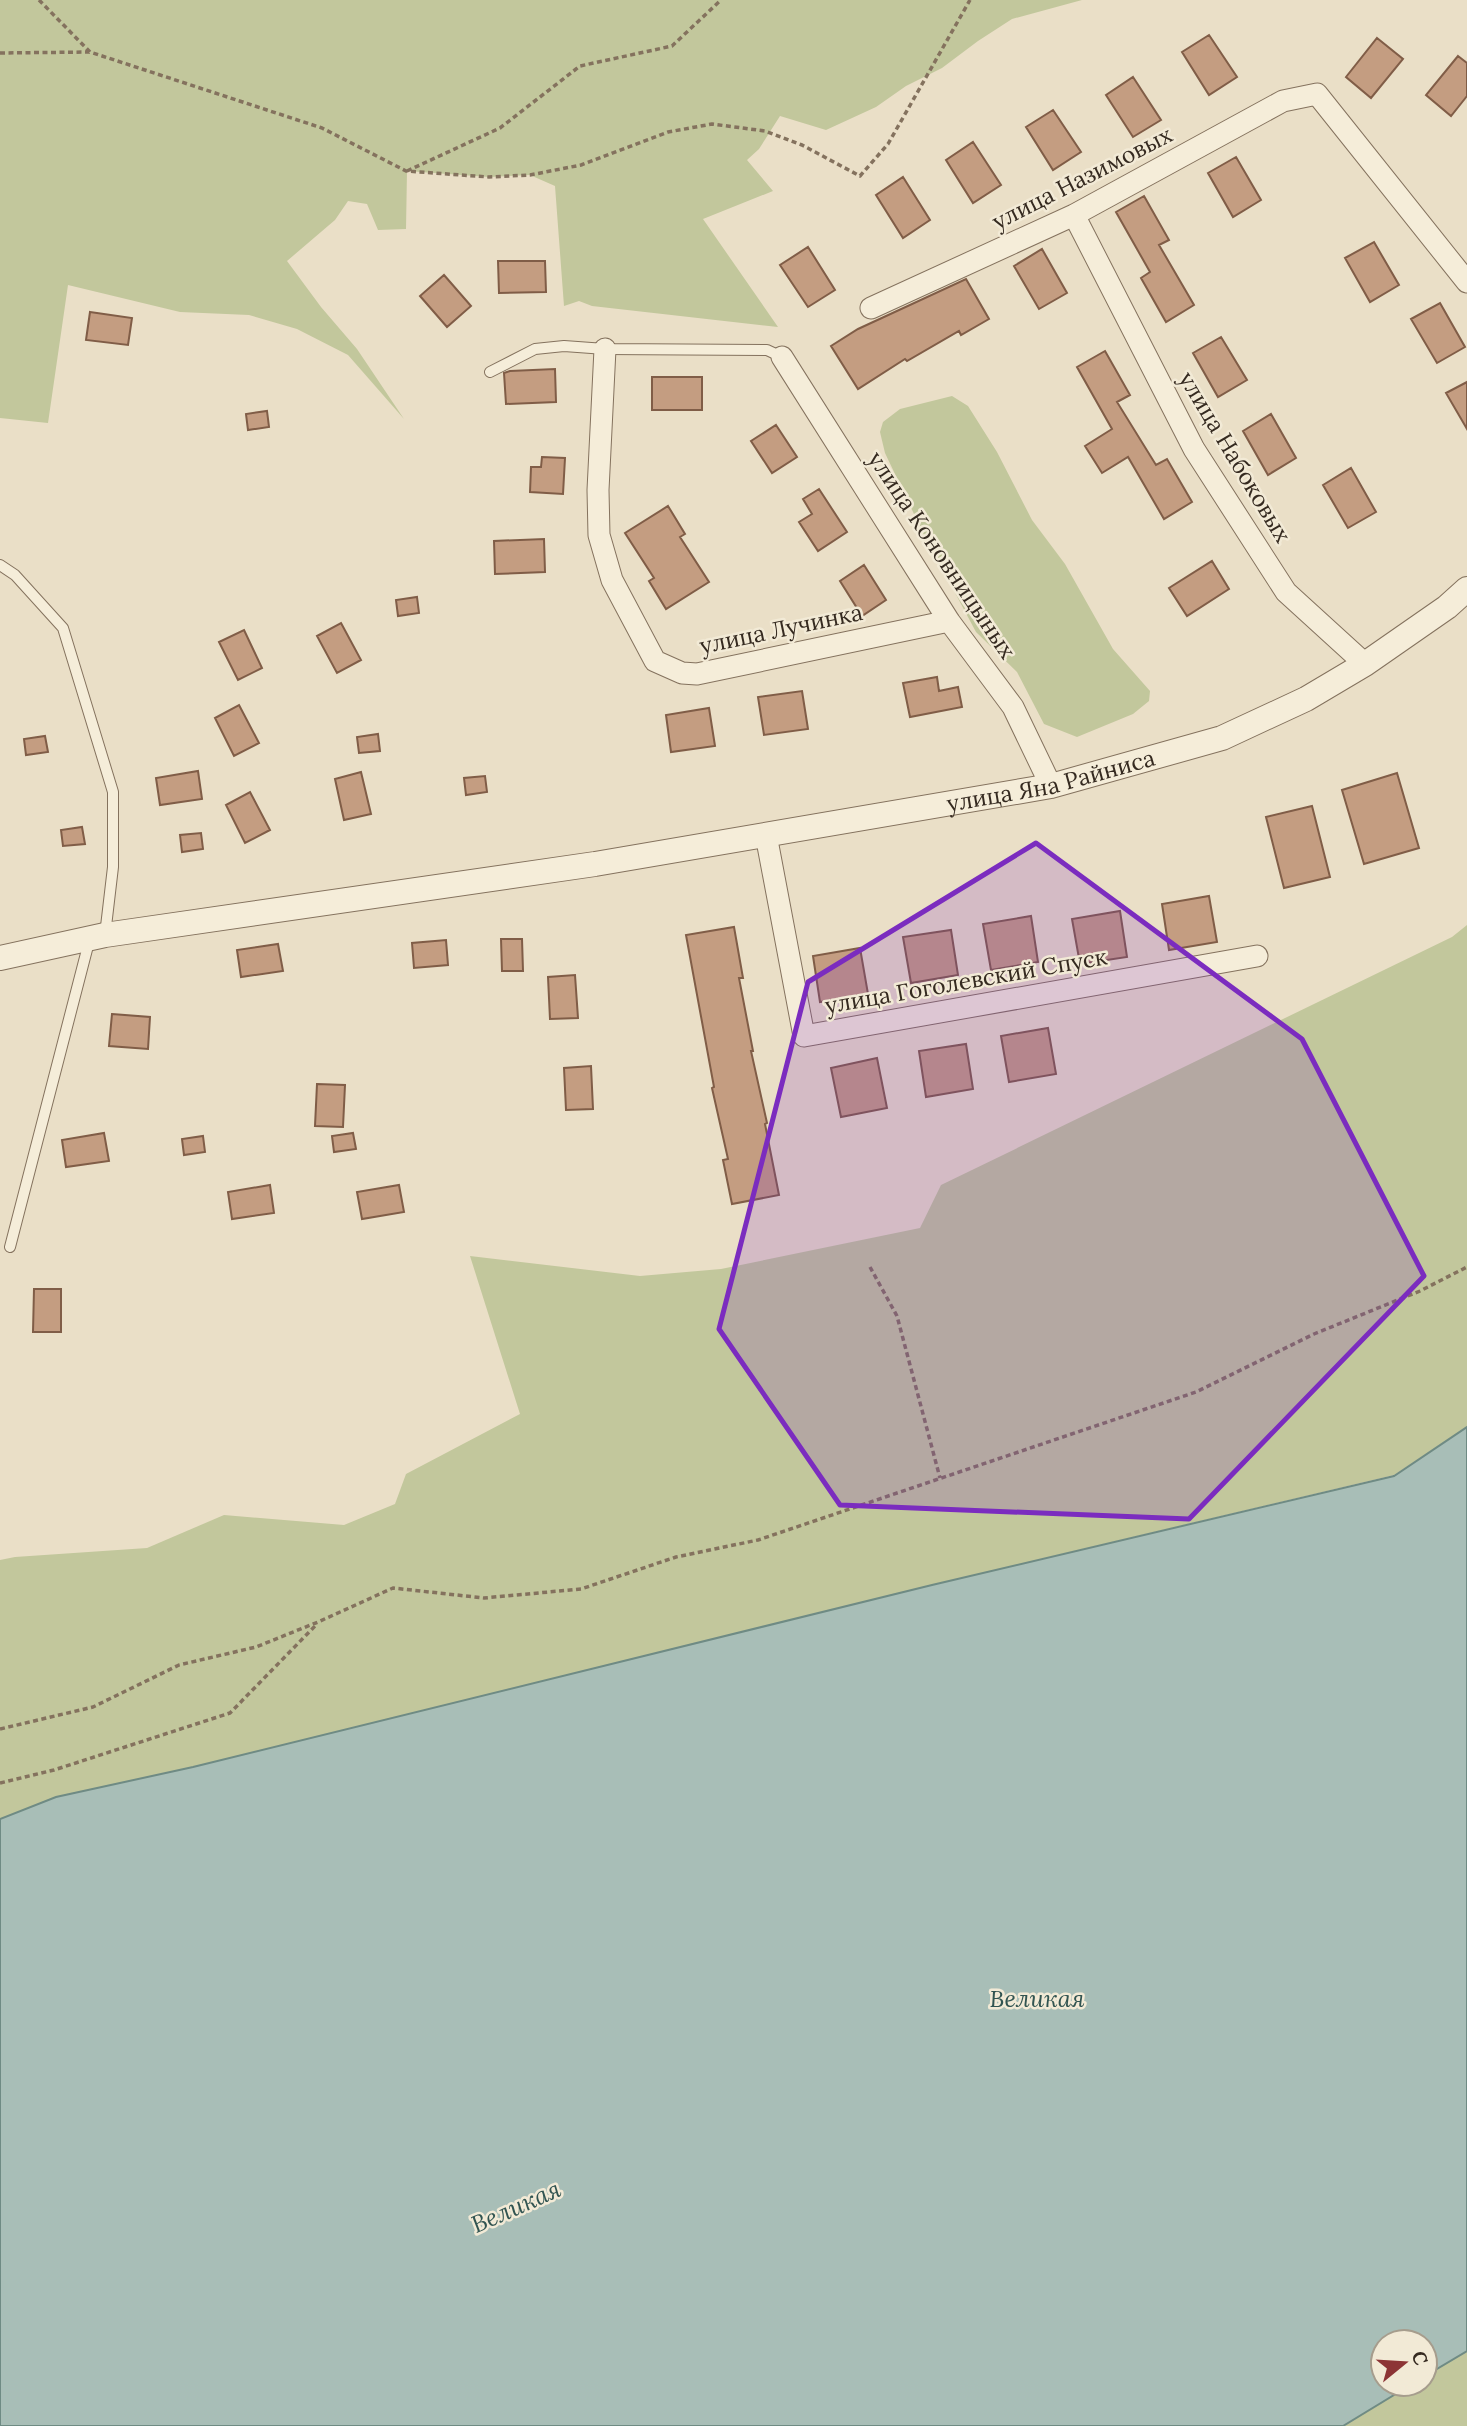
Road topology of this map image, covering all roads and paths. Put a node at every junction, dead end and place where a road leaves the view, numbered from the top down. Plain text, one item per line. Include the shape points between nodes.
1 (39, 0) edge
2 (721, 0) edge
3 (970, 0) edge
4 (0, 52) edge
5 (90, 52) junction
6 (406, 172) junction
7 (1074, 215) junction
8 (1467, 282) edge
9 (870, 308) dead end
10 (604, 349) junction
11 (782, 357) joint
12 (490, 373) dead end
13 (0, 565) edge
14 (1467, 589) edge
15 (949, 621) junction
16 (1365, 664) junction
17 (1051, 786) junction
18 (766, 835) junction
19 (98, 937) junction
20 (1257, 956) dead end
21 (0, 958) edge
22 (10, 1247) dead end
23 (870, 1267) dead end
24 (1467, 1267) edge
25 (940, 1478) junction
26 (318, 1622) junction
27 (0, 1729) edge
28 (0, 1783) edge

1 - 5 path
2 - 6 path via 672,46 580,66 500,128
3 - 6 path via 888,144 860,176 765,131 712,124 668,132 582,165 530,175
4 - 5 path
5 - 6 path via 322,128
7 - 8 street, улица Назимовых via 1283,100 1317,94
7 - 9 street, улица Назимовых
7 - 16 street, улица Набоковых via 1194,449 1286,592
10 - 11 lane via 767,350
10 - 12 lane via 535,349
10 - 15 street, улица Лучинка via 599,535 612,580 655,662 697,674
11 - 15 street, улица Коновницыных
13 - 19 lane via 15,575 63,628 113,792 113,867
14 - 16 street, улица Яна Райниса
15 - 17 street, улица Коновницыных via 1013,707
16 - 17 street, улица Яна Райниса via 1306,699 1222,738
17 - 18 street, улица Яна Райниса
18 - 19 street, улица Яна Райниса
18 - 20 street, улица Гоголевский Спуск via 804,1036
19 - 21 street, улица Яна Райниса
19 - 22 lane
23 - 25 path via 897,1316
24 - 25 path via 1196,1392
25 - 26 path via 758,1540 676,1557 581,1589 484,1598 393,1588
26 - 27 path via 256,1647 179,1665 93,1707
26 - 28 path via 230,1713

